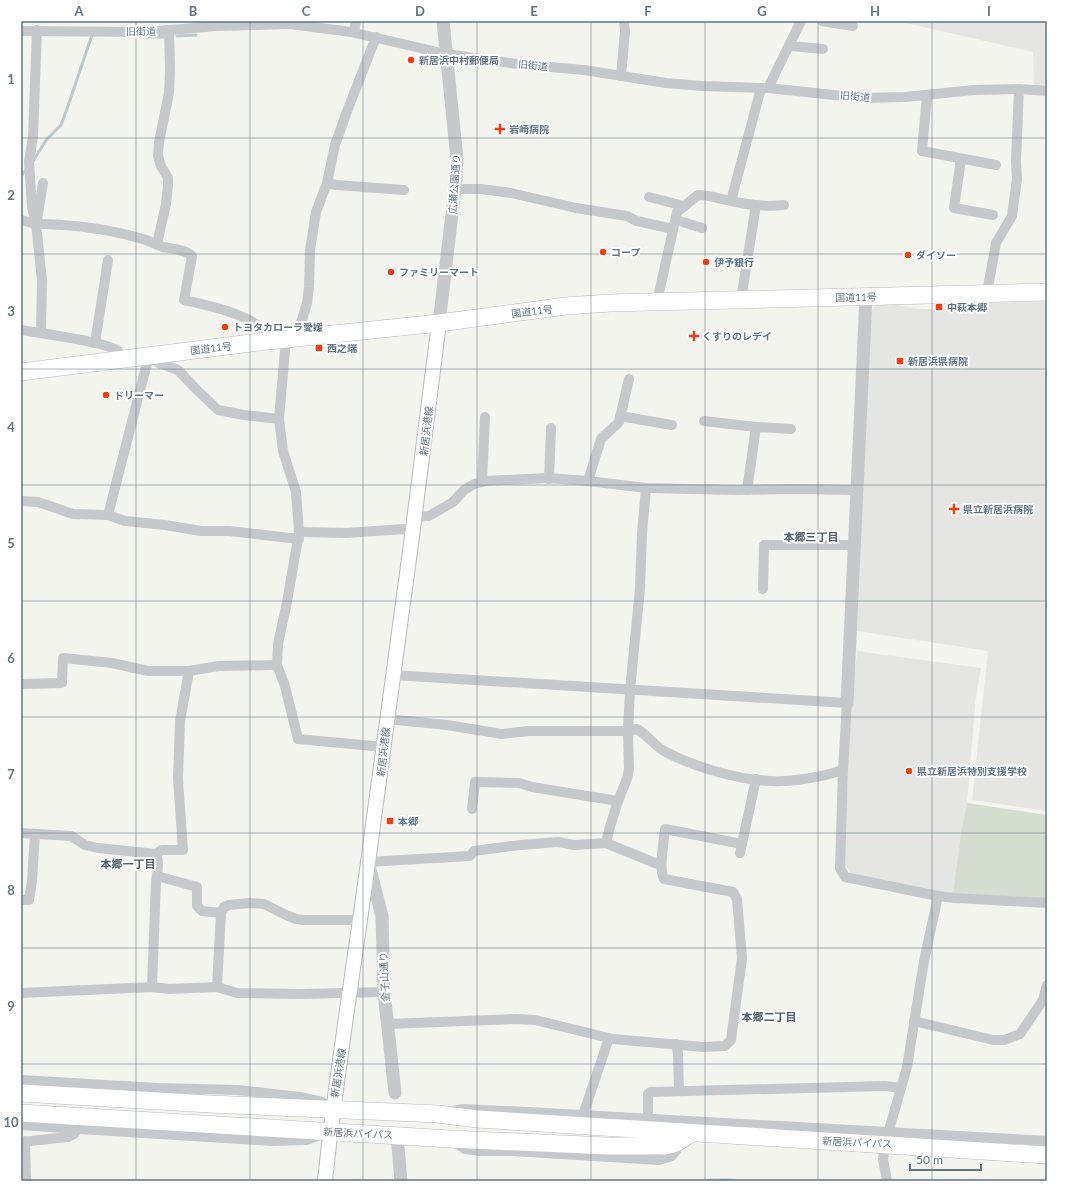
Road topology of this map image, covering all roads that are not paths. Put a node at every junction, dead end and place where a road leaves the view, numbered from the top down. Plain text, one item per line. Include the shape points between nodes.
1 (148, 21) edge
2 (356, 21) edge
3 (443, 21) edge
4 (624, 21) edge
5 (801, 21) edge
6 (822, 21) edge
7 (321, 24) edge
8 (49, 26) edge
9 (853, 26) dead end
10 (37, 30) junction
11 (169, 30) junction
12 (21, 31) edge
13 (147, 32) junction
14 (354, 32) junction
15 (376, 37) junction
16 (790, 46) junction
17 (823, 49) dead end
18 (446, 54) junction
19 (621, 76) junction
20 (765, 88) junction
21 (1019, 89) junction
22 (1047, 91) edge
23 (927, 95) junction
24 (961, 159) junction
25 (996, 165) dead end
26 (43, 183) dead end
27 (327, 183) junction
28 (455, 189) junction
29 (404, 190) dead end
30 (649, 197) dead end
31 (731, 201) junction
32 (784, 205) dead end
33 (684, 206) junction
34 (756, 206) junction
35 (994, 215) dead end
36 (21, 220) edge
37 (36, 224) junction
38 (674, 225) junction
39 (702, 228) dead end
40 (157, 244) junction
41 (108, 260) dead end
42 (1047, 292) edge
43 (987, 294) junction
44 (866, 297) junction
45 (741, 300) junction
46 (657, 302) junction
47 (439, 323) junction
48 (21, 330) edge
49 (41, 333) junction
50 (292, 338) junction
51 (267, 341) junction
52 (95, 343) junction
53 (150, 355) junction
54 (123, 359) junction
55 (21, 372) edge
56 (629, 379) dead end
57 (620, 416) junction
58 (485, 417) dead end
59 (279, 419) junction
60 (704, 421) dead end
61 (672, 425) dead end
62 (756, 427) junction
63 (551, 428) dead end
64 (791, 429) dead end
65 (549, 479) junction
66 (588, 481) junction
67 (482, 482) junction
68 (646, 488) junction
69 (747, 490) junction
70 (856, 490) junction
71 (21, 501) edge
72 (108, 516) junction
73 (414, 524) junction
74 (299, 536) junction
75 (854, 545) junction
76 (763, 589) dead end
77 (277, 665) junction
78 (189, 671) junction
79 (393, 675) junction
80 (21, 684) edge
81 (630, 690) junction
82 (847, 704) junction
83 (387, 719) junction
84 (628, 731) junction
85 (384, 747) junction
86 (843, 770) junction
87 (756, 779) junction
88 (618, 801) junction
89 (472, 808) dead end
90 (21, 832) edge
91 (35, 834) junction
92 (606, 843) junction
93 (156, 854) junction
94 (368, 862) junction
95 (661, 864) junction
96 (157, 876) junction
97 (938, 896) junction
98 (21, 900) edge
99 (1047, 902) edge
100 (221, 913) junction
101 (360, 920) junction
102 (1047, 985) edge
103 (152, 987) junction
104 (217, 987) junction
105 (350, 992) junction
106 (384, 992) junction
107 (21, 993) edge
108 (914, 1022) junction
109 (387, 1024) junction
110 (609, 1038) junction
111 (676, 1044) junction
112 (21, 1080) edge
113 (901, 1088) junction
114 (679, 1091) junction
115 (21, 1093) edge
116 (395, 1093) dead end
117 (333, 1110) junction
118 (21, 1113) edge
119 (438, 1114) junction
120 (584, 1115) junction
121 (648, 1118) junction
122 (21, 1125) edge
123 (78, 1129) junction
124 (330, 1132) junction
125 (692, 1133) junction
126 (397, 1136) junction
127 (887, 1138) junction
128 (1047, 1140) edge
129 (23, 1141) edge
130 (1047, 1155) edge
131 (325, 1179) edge
132 (26, 1181) edge
133 (401, 1181) edge
134 (887, 1181) edge

1 - 13 street
2 - 14 street
3 - 18 street, 広瀬公園通り
4 - 19 street
5 - 16 street
6 - 9 street
7 - 11 street, 旧街道 via 216,26
7 - 14 street, 旧街道
8 - 10 street, 旧街道
8 - 13 street, 旧街道
10 - 12 street, 旧街道
10 - 37 street via 33,136 29,162 32,207
11 - 13 street, 旧街道
11 - 40 street via 169,93 158,156 168,178 168,186
14 - 15 street, 旧街道
15 - 18 street, 旧街道
15 - 27 street via 346,114
16 - 17 street
16 - 20 street
18 - 19 street, 旧街道
18 - 28 street, 広瀬公園通り via 457,159
19 - 20 street, 旧街道 via 666,82
20 - 23 street, 旧街道 via 862,98
20 - 31 street
21 - 22 street, 旧街道
21 - 23 street, 旧街道
21 - 43 street via 1017,179 1012,216 996,243
23 - 24 street via 922,151
24 - 25 street
24 - 35 street via 954,208
26 - 37 street
27 - 29 street via 336,186
27 - 50 street via 316,212 312,233 308,298 301,323
28 - 38 street via 511,193 576,208 627,216 638,221
28 - 47 street, 広瀬公園通り
30 - 33 street
31 - 33 street via 698,195
31 - 34 street
32 - 34 street
33 - 38 street via 678,212
34 - 45 street
36 - 37 street
37 - 40 street via 67,224 122,234
37 - 49 street via 41,254
38 - 39 street
38 - 46 street
40 - 51 street via 188,252 192,256 184,300 220,308 251,322 263,330
41 - 52 street
42 - 43 highway, 国道11号
43 - 44 highway, 国道11号
44 - 45 highway, 国道11号
44 - 70 street
45 - 46 highway, 国道11号
46 - 47 highway, 国道11号 via 566,306
47 - 50 highway, 国道11号
47 - 73 main road, 新居浜港線
48 - 49 street
49 - 52 street
50 - 51 highway, 国道11号
50 - 59 street
51 - 53 highway, 国道11号
52 - 54 street via 114,348
53 - 54 highway, 国道11号
53 - 59 street via 159,363 178,370 218,410
53 - 72 street
54 - 55 highway, 国道11号
56 - 57 street
57 - 61 street
57 - 66 street via 619,422 601,439
58 - 67 street
59 - 74 street via 283,451 296,492
60 - 62 street
62 - 64 street
62 - 69 street
63 - 65 street
65 - 66 street
65 - 67 street
66 - 68 street
67 - 73 street via 464,490 453,502
68 - 69 street
68 - 81 street
69 - 70 street
70 - 75 street
71 - 72 street via 38,502 73,514
72 - 74 street via 125,521 201,531
73 - 74 street via 403,529
73 - 79 main road, 新居浜港線
74 - 77 street via 278,644
75 - 76 street via 764,545
75 - 82 street
77 - 78 street via 219,666
77 - 85 street via 298,739
78 - 80 street via 148,671 112,663 63,658 62,683
78 - 93 street via 180,721 178,779 183,850 162,850
79 - 81 street
79 - 83 main road, 新居浜港線
81 - 82 street
81 - 84 street
82 - 86 street
83 - 84 street via 502,734 528,731
83 - 85 main road, 新居浜港線
84 - 87 street via 638,729 664,752 694,764 720,773
84 - 88 street via 629,769
85 - 94 main road, 新居浜港線
86 - 87 street via 786,781
86 - 97 street via 840,868 846,877
87 - 95 street via 741,849 665,829
88 - 89 street via 519,783 475,782
88 - 92 street
90 - 91 street
91 - 93 street via 71,836 85,845 98,848
91 - 98 street via 29,900
92 - 94 street via 520,844 474,851 470,856
92 - 95 street
93 - 96 street
94 - 101 main road, 新居浜港線
94 - 106 street, 金子山通り via 382,916
95 - 111 street via 664,879 733,892 737,899 742,958 731,1040 728,1044 703,1047
96 - 100 street via 197,887 197,906 202,910
96 - 103 street
97 - 99 street
97 - 108 street
100 - 101 street via 226,905 249,903 264,904 300,920
100 - 104 street
101 - 105 main road, 新居浜港線
102 - 108 street via 1043,1000 1020,1034 1004,1040 992,1040
103 - 104 street via 169,990
103 - 107 street
104 - 105 street via 237,992
105 - 106 street
105 - 117 main road, 新居浜港線
106 - 109 street, 金子山通り
108 - 113 street
109 - 110 street via 516,1019
109 - 116 street, 金子山通り
110 - 111 street
110 - 120 street
111 - 114 street
112 - 117 street via 238,1090 300,1097 322,1102
113 - 114 street via 885,1086
113 - 127 street
114 - 121 street via 650,1092
115 - 117 highway, 新居浜バイパス
117 - 119 highway, 新居浜バイパス
117 - 124 main road, 新居浜港線
118 - 124 highway, 新居浜バイパス
119 - 120 street via 463,1109
119 - 125 highway, 新居浜バイパス via 477,1119
120 - 121 street
121 - 127 street
122 - 123 street
123 - 124 street via 273,1142 306,1140
123 - 129 street via 68,1137
124 - 126 highway, 新居浜バイパス
124 - 131 main road, 新居浜港線
125 - 126 highway, 新居浜バイパス via 676,1143 665,1146 607,1146
125 - 127 highway, 新居浜バイパス
126 - 133 street
127 - 128 street
127 - 130 highway, 新居浜バイパス
127 - 134 street via 883,1159
129 - 132 street

